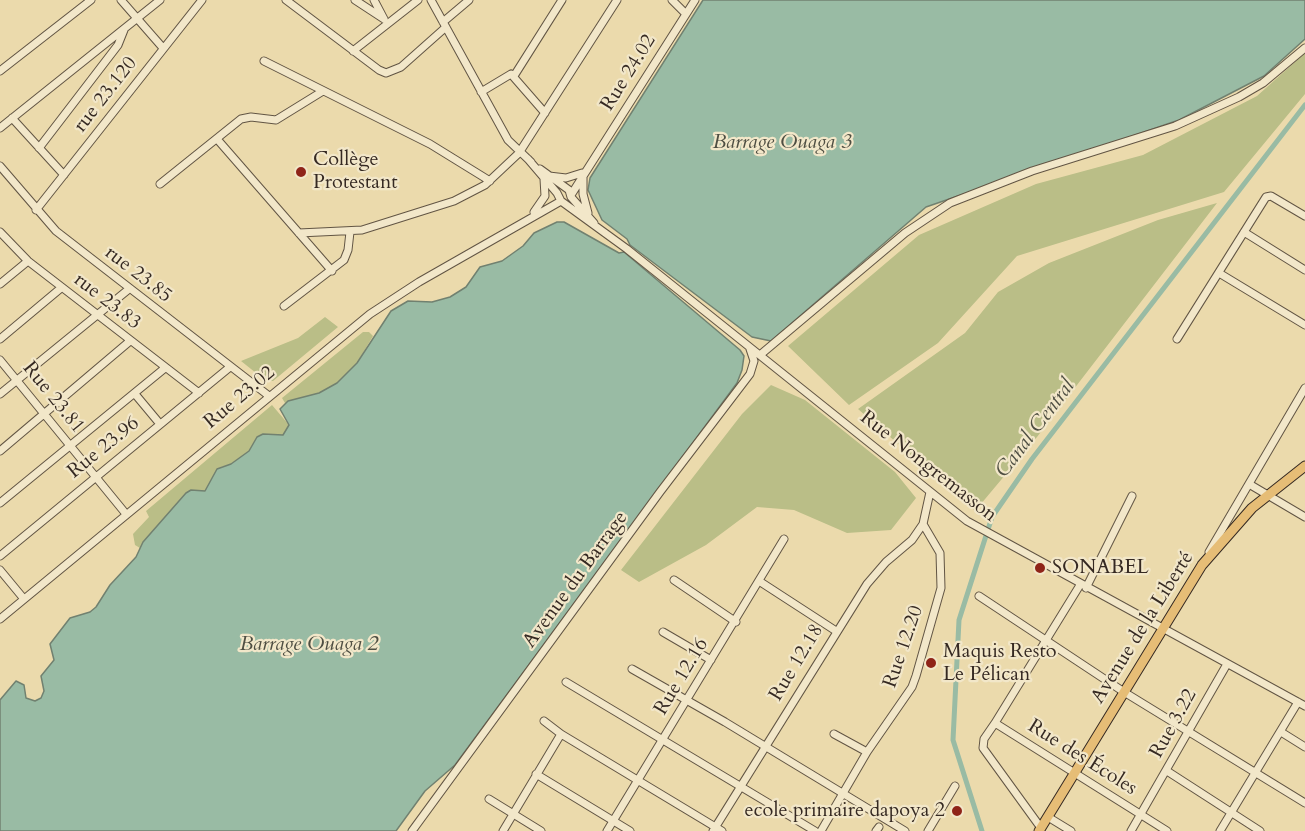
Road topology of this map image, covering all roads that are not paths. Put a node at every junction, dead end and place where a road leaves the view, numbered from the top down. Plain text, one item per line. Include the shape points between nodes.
1 (91, 0) edge
2 (121, 0) edge
3 (160, 0) edge
4 (202, 0) edge
5 (286, 0) edge
6 (355, 0) edge
7 (374, 0) edge
8 (418, 0) edge
9 (430, 0) edge
10 (469, 0) edge
11 (562, 0) edge
12 (617, 0) edge
13 (672, 0) edge
14 (695, 0) edge
15 (686, 14) junction
16 (137, 19) junction
17 (386, 22) junction
18 (444, 25) junction
19 (124, 30) junction
20 (163, 48) junction
21 (1305, 48) edge
22 (353, 51) junction
23 (264, 61) dead end
24 (0, 71) edge
25 (514, 76) junction
26 (323, 92) junction
27 (481, 92) junction
28 (545, 113) junction
29 (12, 118) junction
30 (0, 128) edge
31 (217, 140) junction
32 (39, 148) junction
33 (519, 153) junction
34 (0, 166) edge
35 (64, 175) junction
36 (583, 175) junction
37 (546, 177) junction
38 (490, 181) junction
39 (160, 184) dead end
40 (564, 195) junction
41 (36, 210) junction
42 (534, 212) junction
43 (589, 216) junction
44 (1305, 216) edge
45 (594, 224) junction
46 (517, 225) junction
47 (350, 231) junction
48 (1244, 232) junction
49 (0, 233) edge
50 (299, 233) junction
51 (28, 261) junction
52 (1305, 270) edge
53 (332, 271) junction
54 (1219, 273) junction
55 (0, 284) edge
56 (61, 288) junction
57 (129, 288) junction
58 (284, 306) dead end
59 (97, 314) junction
60 (1305, 326) edge
61 (0, 339) edge
62 (1177, 339) dead end
63 (130, 340) junction
64 (748, 346) junction
65 (760, 355) junction
66 (0, 360) edge
67 (230, 367) junction
68 (165, 368) junction
69 (17, 380) junction
70 (1305, 388) edge
71 (199, 393) junction
72 (0, 394) edge
73 (135, 394) junction
74 (269, 396) junction
75 (45, 414) junction
76 (160, 424) junction
77 (71, 446) junction
78 (0, 451) edge
79 (1305, 466) edge
80 (95, 477) junction
81 (1249, 484) junction
82 (930, 492) junction
83 (1268, 495) junction
84 (1132, 496) dead end
85 (0, 503) edge
86 (126, 514) junction
87 (1305, 517) edge
88 (923, 524) junction
89 (784, 539) dead end
90 (0, 556) edge
91 (1202, 564) junction
92 (0, 570) edge
93 (674, 580) dead end
94 (759, 581) junction
95 (1083, 586) junction
96 (979, 596) dead end
97 (24, 599) junction
98 (0, 620) edge
99 (736, 622) junction
100 (1162, 629) junction
101 (663, 632) dead end
102 (836, 632) junction
103 (1048, 640) junction
104 (711, 660) junction
105 (1227, 664) junction
106 (632, 669) dead end
107 (566, 682) dead end
108 (1125, 692) junction
109 (687, 700) junction
110 (1301, 704) edge
111 (544, 721) dead end
112 (995, 723) junction
113 (1190, 731) junction
114 (1281, 732) junction
115 (561, 734) junction
116 (834, 735) dead end
117 (664, 739) junction
118 (764, 746) junction
119 (1305, 747) edge
120 (867, 752) junction
121 (1167, 771) junction
122 (1074, 772) junction
123 (536, 774) junction
124 (1257, 774) junction
125 (638, 778) junction
126 (955, 786) dead end
127 (742, 787) junction
128 (843, 795) junction
129 (489, 800) dead end
130 (1305, 803) edge
131 (1231, 813) junction
132 (513, 814) junction
133 (1141, 814) junction
134 (1047, 817) junction
135 (613, 821) junction
136 (717, 830) edge
137 (1040, 830) edge
138 (412, 831) edge
139 (503, 831) edge
140 (541, 831) edge
141 (608, 831) edge
142 (630, 831) edge
143 (815, 831) edge
144 (821, 831) edge
145 (904, 831) edge
146 (928, 831) edge
147 (1071, 831) edge
148 (1131, 831) edge
149 (1167, 831) edge
150 (1220, 831) edge
151 (1260, 831) edge

1 - 24 street
2 - 16 street
3 - 16 street
4 - 20 street, rue 23.120
5 - 22 street
6 - 17 street
7 - 17 street
8 - 17 street
9 - 18 street, Rue Nongremasson
10 - 18 street
11 - 25 street
12 - 28 street
13 - 15 street
14 - 15 street, Rue 24.02
15 - 36 street, Rue 24.02
16 - 19 street
16 - 20 street
17 - 22 street
18 - 22 street via 393,72 379,70
18 - 27 street, Rue Nongremasson
19 - 29 street
19 - 32 street via 118,45
20 - 35 street, rue 23.120
21 - 65 street via 1263,83 1174,126 1032,171 950,203 905,234
23 - 26 street
25 - 27 street via 505,75
25 - 28 street
26 - 31 street via 276,120 241,119
26 - 38 street via 430,144
27 - 33 street, Rue Nongremasson
28 - 33 street
29 - 30 street
29 - 32 street
31 - 39 street
31 - 50 street
32 - 35 street
33 - 37 street, Rue Nongremasson
33 - 38 street
34 - 41 street, rue 23.85
35 - 41 street, rue 23.120
36 - 37 street
36 - 40 street, Rue 24.02
36 - 43 street
37 - 40 street, Rue Nongremasson
37 - 42 street via 545,196
38 - 47 street via 454,201
40 - 42 street, Rue 23.02
40 - 43 street, Rue Nongremasson
40 - 45 street, Rue Nongremasson
40 - 46 street, Rue 23.02
41 - 57 street, rue 23.85 via 56,231
42 - 46 street, Rue 23.02
43 - 45 street, Rue Nongremasson
44 - 48 street via 1266,196
45 - 64 street, Rue Nongremasson
46 - 74 street, Rue 23.02 via 385,303
47 - 50 street
47 - 53 street via 346,256
48 - 52 street
48 - 54 street
49 - 51 street, rue 23.83
50 - 53 street
51 - 55 street
51 - 56 street, rue 23.83
53 - 58 street
54 - 60 street
54 - 62 street
56 - 59 street, rue 23.83
56 - 61 street
57 - 59 street
57 - 67 street, rue 23.85
59 - 63 street, rue 23.83
59 - 69 street
63 - 68 street, rue 23.83
63 - 75 street
64 - 65 street, Rue Nongremasson
64 - 138 street, Avenue du Barrage via 754,361 750,374
65 - 82 street, Rue Nongremasson
66 - 69 street, Rue 23.81
67 - 71 street, Rue 23.96
67 - 74 street, rue 23.85
68 - 71 street, rue 23.83
68 - 73 street
69 - 72 street
69 - 75 street, Rue 23.81
70 - 81 street
71 - 76 street, Rue 23.96
73 - 76 street
73 - 77 street
74 - 86 street, Rue 23.02
75 - 77 street, Rue 23.81
75 - 78 street
76 - 80 street, Rue 23.96
77 - 80 street, Rue 23.81
77 - 85 street
79 - 83 main road, Avenue de la Liberté
80 - 86 street, Rue 23.81
80 - 90 street, Rue 23.96
81 - 83 street
81 - 91 street
82 - 88 street
82 - 95 street, Rue Nongremasson via 977,528
83 - 87 street
83 - 91 main road, Avenue de la Liberté via 1239,520
84 - 95 street
86 - 97 street, Rue 23.02
88 - 102 street, Rue 12.18 via 912,540 879,569
88 - 120 street, Rue 12.20 via 940,553 941,588 912,687
89 - 94 street, Rue 12.16
91 - 100 main road, Avenue de la Liberté
92 - 97 street
93 - 99 street
94 - 99 street, Rue 12.16
94 - 102 street
95 - 100 street, Rue Nongremasson
95 - 103 street
96 - 103 street
97 - 98 street, Rue 23.02
99 - 104 street, Rue 12.16
100 - 105 street, Rue Nongremasson
100 - 108 main road, Avenue de la Liberté
101 - 104 street
102 - 118 street, Rue 12.18
103 - 108 street
103 - 112 street
104 - 109 street, Rue 12.16
105 - 110 street, Rue Nongremasson
105 - 113 street, Rue 3.22
106 - 109 street
107 - 117 street
108 - 113 street
108 - 122 main road, Avenue de la Liberté
109 - 117 street, Rue 12.16
109 - 118 street
110 - 114 street
111 - 115 street
112 - 122 street, Rue des Écoles
112 - 137 street via 983,748
113 - 121 street, Rue 3.22
113 - 124 street
114 - 119 street
114 - 124 street
115 - 123 street
115 - 125 street
116 - 120 street
117 - 125 street, Rue 12.16
117 - 127 street
118 - 127 street, Rue 12.18
118 - 128 street
120 - 128 street, Rue 12.20
121 - 131 street
121 - 133 street, Rue 3.22
122 - 133 street, Rue des Écoles
122 - 134 main road, Avenue de la Liberté
123 - 132 street
123 - 135 street
124 - 130 street
124 - 131 street
125 - 135 street, Rue 12.16
125 - 136 street
126 - 146 street
127 - 136 street, Rue 12.18
127 - 143 street
128 - 144 street, Rue 12.20
128 - 145 street
129 - 132 street
131 - 150 street
131 - 151 street
132 - 139 street
132 - 140 street
133 - 148 street, Rue 3.22
133 - 149 street, Rue des Écoles
134 - 137 main road, Avenue de la Liberté
134 - 147 street
135 - 141 street, Rue 12.16
135 - 142 street

